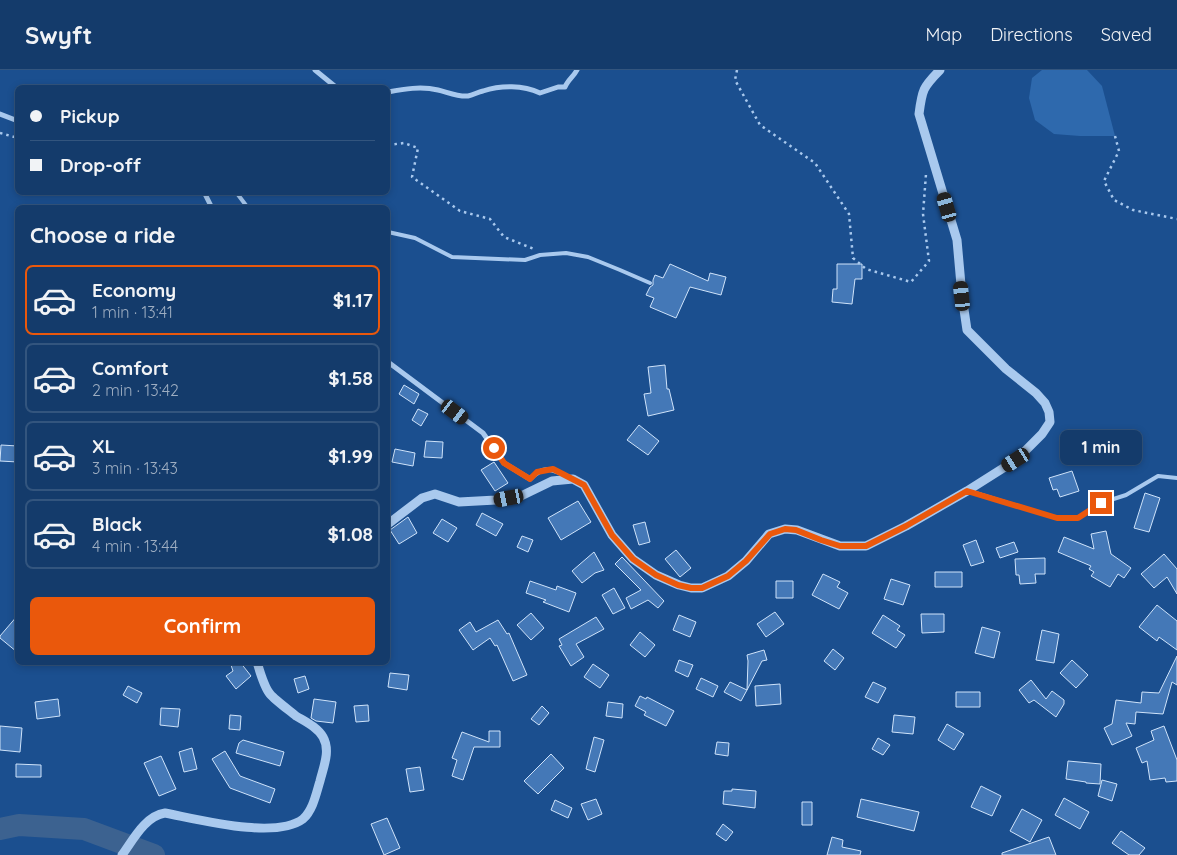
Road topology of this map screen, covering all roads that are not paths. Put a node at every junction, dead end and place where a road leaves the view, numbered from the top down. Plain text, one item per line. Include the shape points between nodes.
1 (315, 70) edge
2 (577, 70) edge
3 (940, 70) edge
4 (333, 85) edge
5 (390, 92) edge
6 (0, 114) edge
7 (15, 120) edge
8 (390, 232) edge
9 (650, 283) dead end
10 (390, 363) edge
11 (1177, 478) edge
12 (572, 479) junction
13 (967, 491) junction
14 (390, 522) edge
15 (258, 665) edge
16 (122, 855) edge

1 - 4 street
2 - 5 street via 565,87 540,93 531,89 502,87 467,96 437,89
3 - 13 street via 927,83 919,114 957,240 968,330 1045,403 1050,422 1016,460
6 - 7 street
8 - 9 lane via 414,238 452,257 525,260 566,253 588,257
10 - 12 street via 483,433 504,463 530,479 537,472 553,469
11 - 13 lane via 1158,476 1126,495 1101,503 1078,518 1057,518
12 - 13 street via 584,485 612,535 633,559 656,575 691,588 702,588 728,576 770,534 785,529 796,530 840,546 866,546
12 - 14 street via 552,482 521,496 496,500 459,502 435,494 422,498
15 - 16 street via 270,694 323,737 326,758 309,811 303,819 278,828 217,824 165,813 146,823

